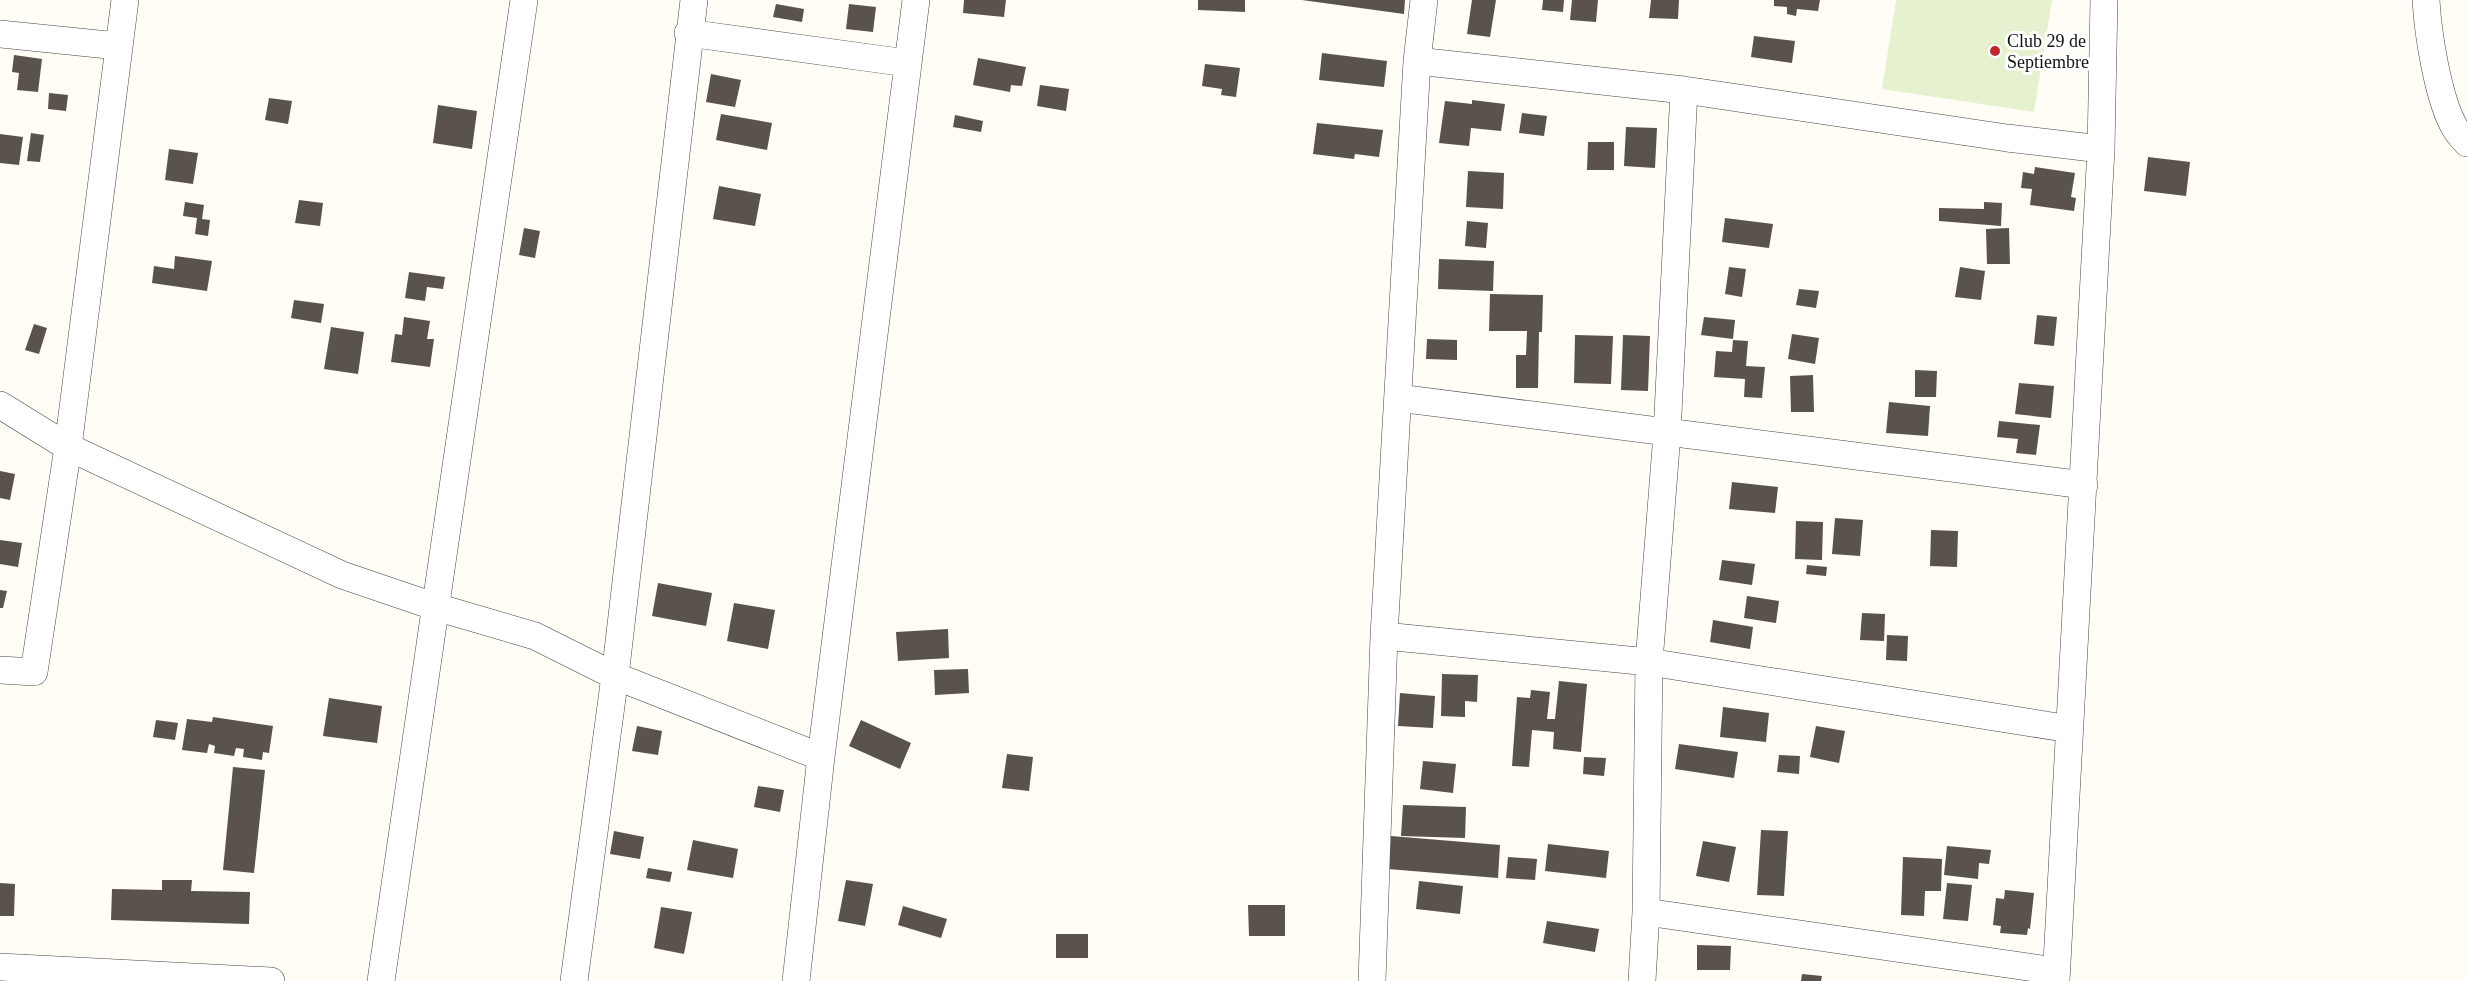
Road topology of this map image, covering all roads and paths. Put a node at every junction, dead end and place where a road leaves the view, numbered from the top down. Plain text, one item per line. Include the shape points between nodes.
1 (125, 0) edge
2 (524, 0) edge
3 (694, 0) edge
4 (916, 0) edge
5 (1424, 0) edge
6 (2104, 0) edge
7 (2426, 0) edge
8 (688, 33) junction
9 (0, 34) edge
10 (118, 45) junction
11 (1417, 61) junction
12 (907, 63) junction
13 (1684, 90) junction
14 (2467, 143) edge
15 (2101, 149) junction
16 (1398, 398) junction
17 (0, 405) edge
18 (1667, 434) junction
19 (68, 447) junction
20 (2084, 485) junction
21 (436, 607) junction
22 (1384, 636) junction
23 (1649, 662) junction
24 (0, 670) edge
25 (615, 676) junction
26 (2070, 729) junction
27 (821, 757) junction
28 (1646, 912) junction
29 (0, 968) edge
30 (45, 976) edge
31 (2056, 976) edge
32 (74, 977) edge
33 (1375, 980) edge
34 (271, 981) edge
35 (381, 981) edge
36 (574, 981) edge
37 (796, 981) edge
38 (1642, 981) edge

1 - 10 street
2 - 21 street
3 - 8 street
4 - 12 street
5 - 11 street
6 - 15 street
7 - 14 street via 2427,28 2444,100 2455,128
8 - 12 street
8 - 25 street
9 - 10 street
10 - 19 street
11 - 13 street
11 - 16 street
12 - 27 street
13 - 15 street
13 - 18 street
15 - 20 street
16 - 18 street
16 - 22 street
17 - 19 street
18 - 20 street
18 - 23 street
19 - 21 street via 342,575
19 - 24 street via 34,672
20 - 26 street
21 - 25 street via 534,636
21 - 35 street
22 - 23 street
22 - 33 street
23 - 26 street
23 - 28 street
25 - 27 street
25 - 36 street
26 - 31 street
27 - 37 street
28 - 31 street
28 - 38 street
29 - 30 street
30 - 32 street
32 - 34 street

